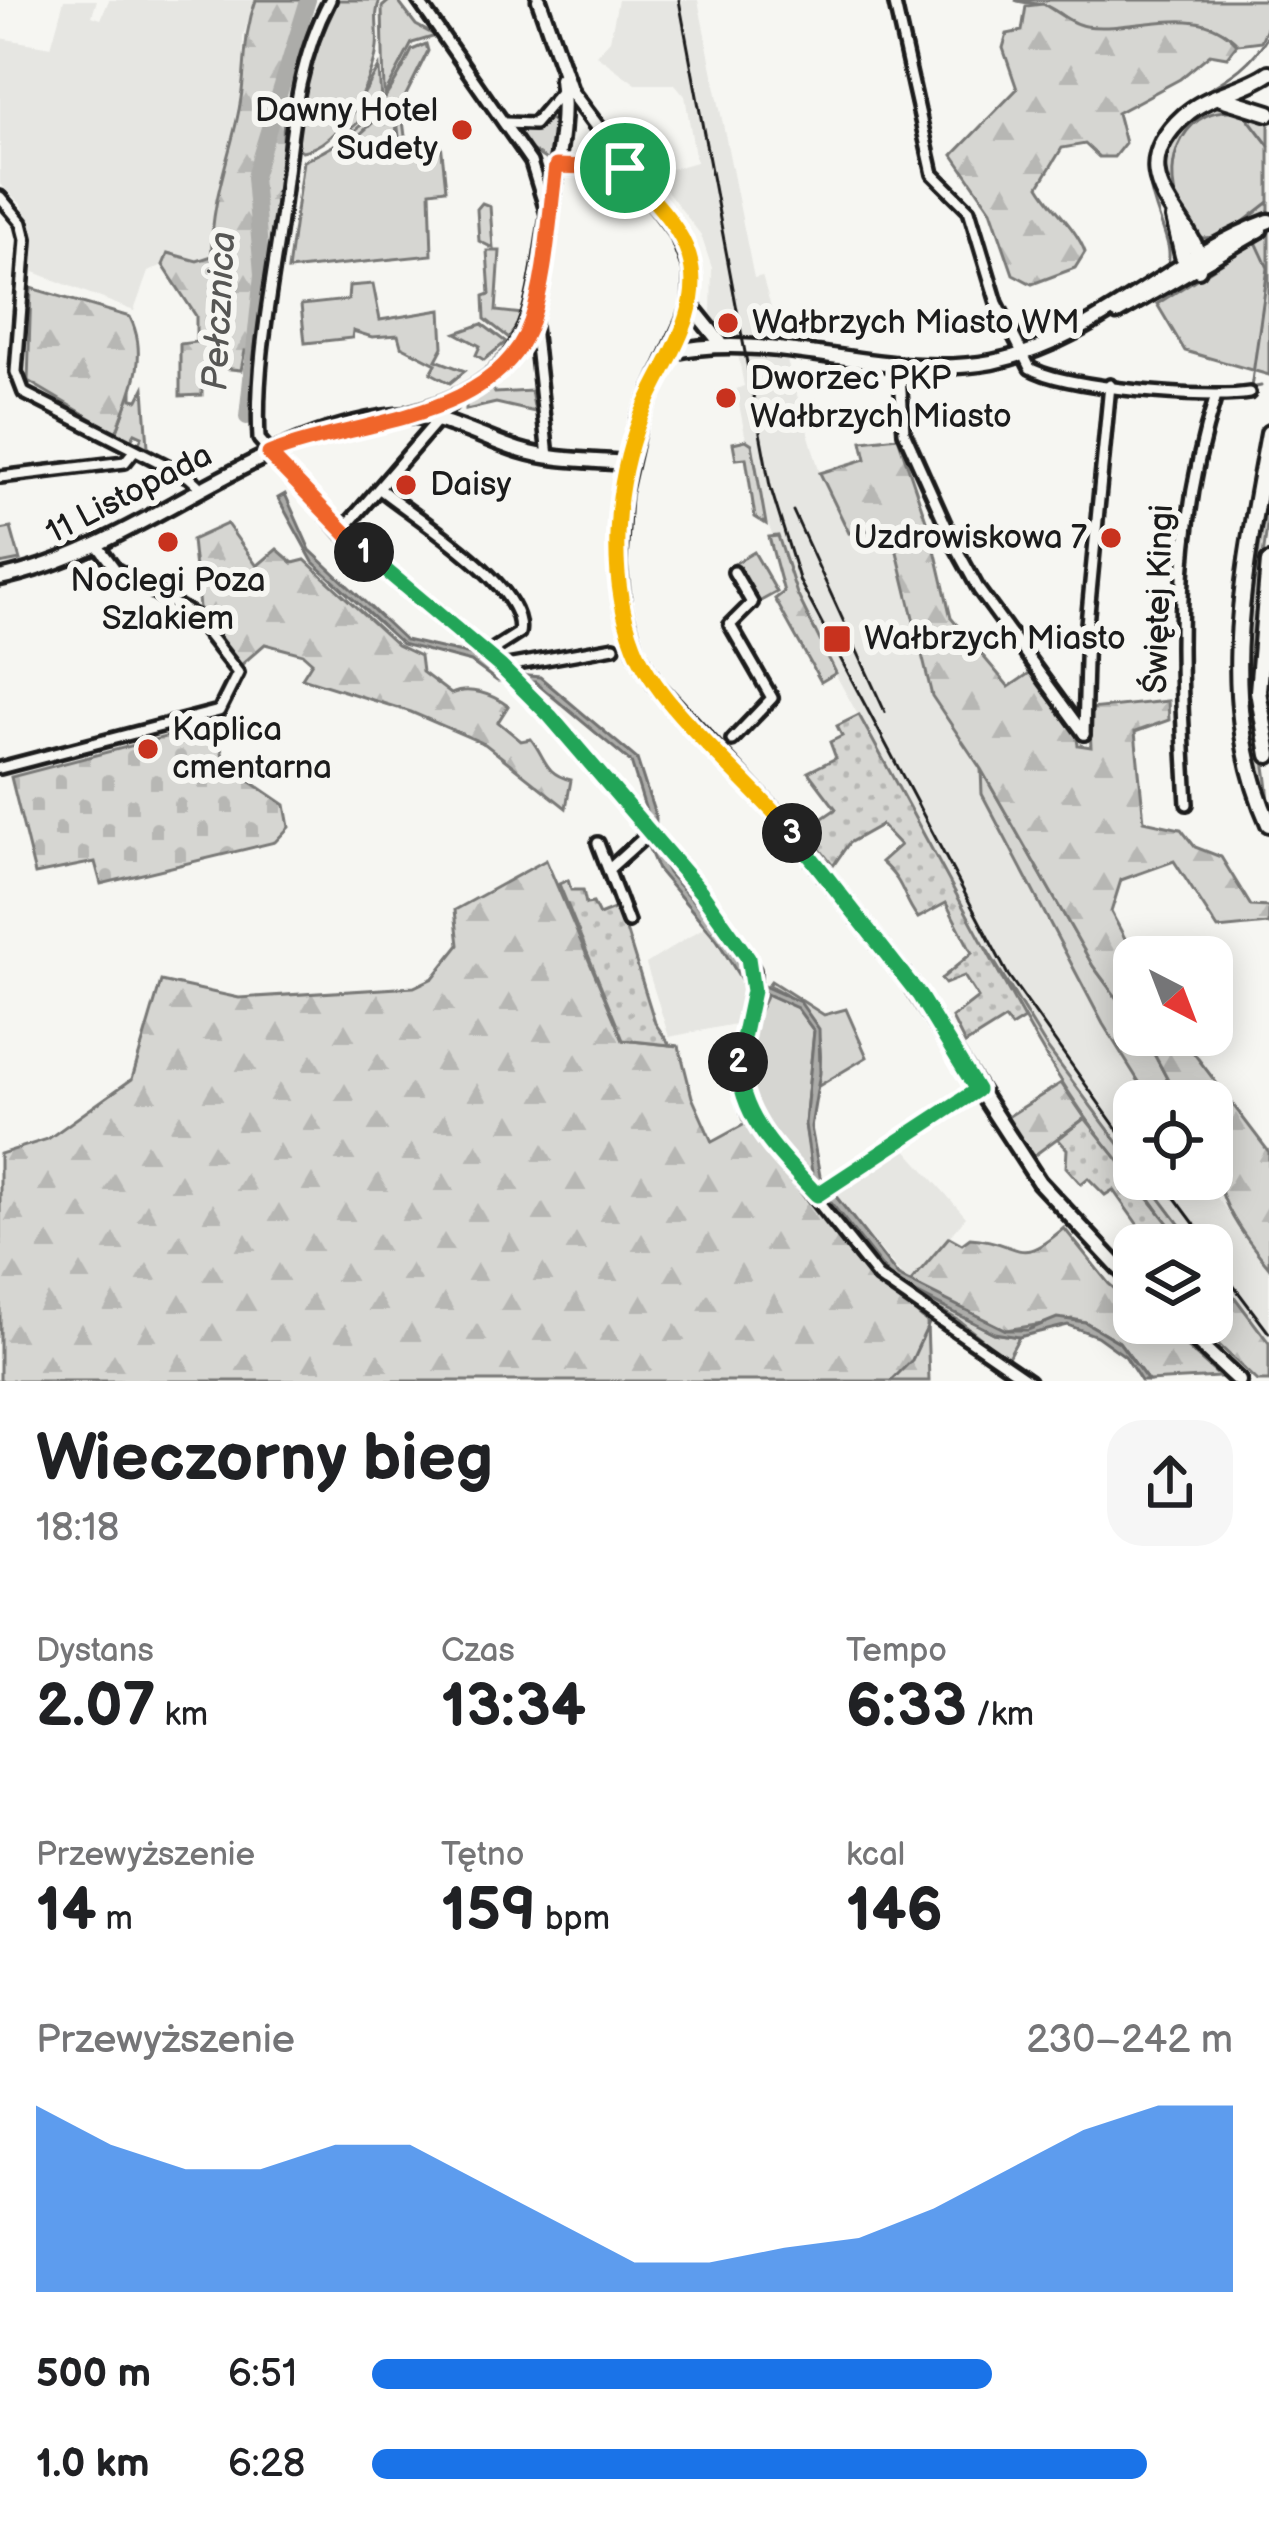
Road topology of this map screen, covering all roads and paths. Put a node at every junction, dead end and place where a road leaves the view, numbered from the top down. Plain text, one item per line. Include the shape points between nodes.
1 (330, 0) edge
2 (418, 0) edge
3 (539, 0) edge
4 (894, 0) edge
5 (560, 69) junction
6 (1269, 73) edge
7 (563, 89) junction
8 (1216, 98) junction
9 (1269, 112) edge
10 (505, 123) junction
11 (531, 162) junction
12 (556, 166) junction
13 (625, 168) junction
14 (0, 196) edge
15 (548, 220) junction
16 (1269, 223) edge
17 (1194, 262) junction
18 (691, 306) junction
19 (533, 317) junction
20 (722, 343) junction
21 (672, 352) junction
22 (1021, 354) junction
23 (899, 365) junction
24 (1110, 385) junction
25 (1249, 393) dead end
26 (456, 398) junction
27 (1215, 399) junction
28 (401, 416) junction
29 (437, 420) junction
30 (1269, 433) edge
31 (133, 452) junction
32 (269, 454) junction
33 (548, 457) junction
34 (628, 463) junction
35 (0, 477) edge
36 (202, 489) junction
37 (380, 489) junction
38 (341, 532) junction
39 (98, 546) junction
40 (1269, 562) edge
41 (734, 572) dead end
42 (0, 578) edge
43 (614, 647) dead end
44 (486, 654) junction
45 (503, 669) junction
46 (732, 740) dead end
47 (1269, 755) edge
48 (0, 768) edge
49 (1187, 804) dead end
50 (1269, 824) edge
51 (648, 835) junction
52 (598, 843) dead end
53 (609, 869) junction
54 (628, 922) dead end
55 (977, 1090) junction
56 (817, 1195) junction
57 (1113, 1262) edge
58 (1200, 1344) edge
59 (1029, 1381) edge
60 (1239, 1381) edge

1 - 32 street via 305,52 289,134 260,371 259,439
2 - 10 street
3 - 5 main road
4 - 22 street via 933,174 969,210
5 - 7 main road
5 - 13 main road
6 - 8 main road
7 - 10 street via 534,124
7 - 12 main road
8 - 9 main road
8 - 17 main road via 1179,120 1161,151 1160,184
10 - 11 street
11 - 12 street
11 - 15 street
12 - 13 main road
12 - 15 main road
13 - 18 main road via 686,247
14 - 31 street via 26,239 19,383 34,401
15 - 19 main road
16 - 17 main road
17 - 22 main road via 1105,318
18 - 20 main road
18 - 21 main road
19 - 26 main road via 496,371
19 - 33 street
20 - 21 main road
20 - 23 main road
21 - 34 main road
22 - 23 main road
22 - 24 street via 1037,373
23 - 24 street via 909,447 956,548 1084,734
24 - 27 street
25 - 27 street
26 - 28 main road
26 - 29 street
27 - 49 street, Świętej Kingi via 1184,537 1179,630
28 - 29 main road, 11 Listopada
28 - 32 main road, 11 Listopada
29 - 33 main road, 11 Listopada
29 - 37 street
30 - 50 main road via 1237,679 1243,752
31 - 35 street via 124,462
31 - 36 street
32 - 36 main road, 11 Listopada
32 - 38 street
33 - 34 main road, 11 Listopada
34 - 55 main road via 618,563 626,623 646,671 791,831 919,995
36 - 39 main road, 11 Listopada
37 - 38 street
37 - 44 street via 474,560 518,613 519,633
38 - 44 street
39 - 42 main road, 11 Listopada
39 - 48 street via 115,569 193,615 238,673 219,711
40 - 47 main road via 1258,691
41 - 46 street via 752,603 730,625 772,698
43 - 45 street
44 - 45 street
45 - 51 street
51 - 53 street
51 - 56 street via 748,958 753,985 739,1089 750,1117
52 - 53 street
53 - 54 street
55 - 56 street
55 - 57 main road via 1049,1195
56 - 59 street via 878,1277
58 - 60 main road

